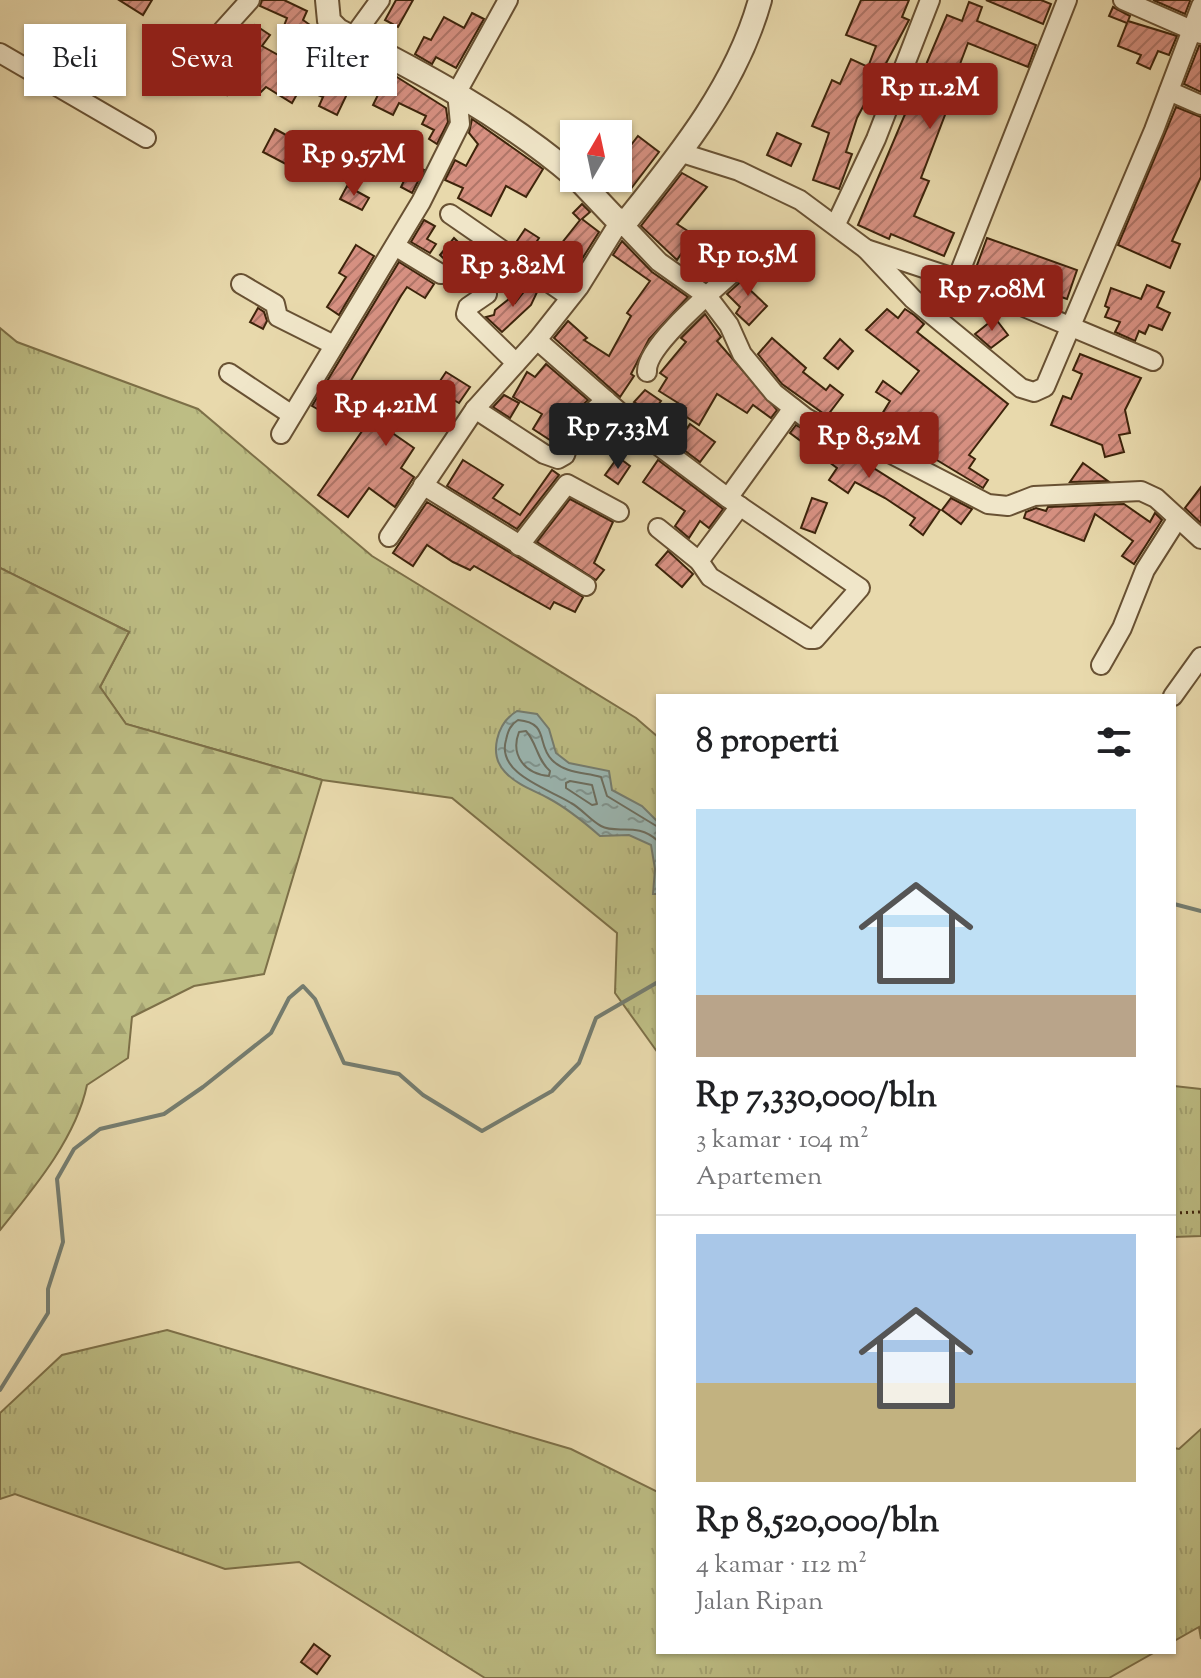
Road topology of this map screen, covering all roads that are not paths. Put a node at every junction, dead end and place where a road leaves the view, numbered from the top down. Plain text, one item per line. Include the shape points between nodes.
1 (250, 0) edge
2 (327, 0) edge
3 (380, 0) edge
4 (508, 0) edge
5 (760, 0) edge
6 (930, 0) edge
7 (1067, 0) edge
8 (1123, 0) edge
9 (1201, 6) edge
10 (228, 24) edge
11 (334, 24) edge
12 (362, 24) edge
13 (1197, 33) edge
14 (0, 53) edge
15 (397, 60) edge
16 (1169, 91) junction
17 (457, 92) junction
18 (1201, 105) edge
19 (146, 138) dead end
20 (682, 153) junction
21 (560, 164) edge
22 (590, 192) edge
23 (450, 214) dead end
24 (620, 221) junction
25 (836, 224) junction
26 (395, 246) junction
27 (866, 249) junction
28 (748, 259) dead end
29 (441, 274) dead end
30 (957, 279) junction
31 (241, 284) dead end
32 (487, 294) dead end
33 (707, 296) junction
34 (570, 297) junction
35 (1073, 325) junction
36 (537, 340) junction
37 (334, 345) junction
38 (1153, 361) dead end
39 (516, 363) junction
40 (647, 372) dead end
41 (229, 373) dead end
42 (606, 400) junction
43 (793, 408) junction
44 (475, 409) junction
45 (292, 415) junction
46 (281, 434) dead end
47 (423, 485) junction
48 (734, 502) junction
49 (619, 512) dead end
50 (1178, 518) junction
51 (658, 528) dead end
52 (389, 537) dead end
53 (1201, 538) edge
54 (519, 546) junction
55 (699, 561) junction
56 (586, 586) dead end
57 (1201, 657) edge
58 (1101, 665) dead end
59 (1174, 694) edge

1 - 10 street
2 - 11 street
3 - 12 street
4 - 17 street
5 - 20 street via 745,45
6 - 25 street
7 - 30 street
8 - 13 street
9 - 13 street
13 - 16 street
14 - 19 street
15 - 17 street
16 - 18 street
16 - 35 street
17 - 21 street
17 - 26 street via 460,124
20 - 24 street via 629,218
20 - 25 street via 769,184
22 - 24 street
23 - 34 street
24 - 33 street via 659,262
24 - 34 street
25 - 27 street
26 - 29 street
26 - 37 street
27 - 30 street
27 - 35 street via 913,299 1021,388 1034,392 1045,387
28 - 33 street
30 - 35 street
31 - 37 street via 275,304 278,317
32 - 39 street via 466,314
33 - 40 street via 658,346 648,359
33 - 43 street via 742,354
34 - 36 street
35 - 38 street
36 - 39 street
36 - 42 street
37 - 45 street
39 - 44 street
41 - 45 street
42 - 44 street via 574,428 565,455 558,459
42 - 48 street
43 - 48 street
43 - 50 street via 842,437 876,446 988,504 1008,506 1034,496 1123,490 1156,498
44 - 47 street
45 - 46 street
47 - 52 street
47 - 54 street
48 - 55 street
48 - 55 street via 860,588 815,639 809,639 710,577
49 - 54 street via 567,484
50 - 53 street
50 - 58 street via 1145,570
51 - 55 street
54 - 56 street
57 - 59 street

